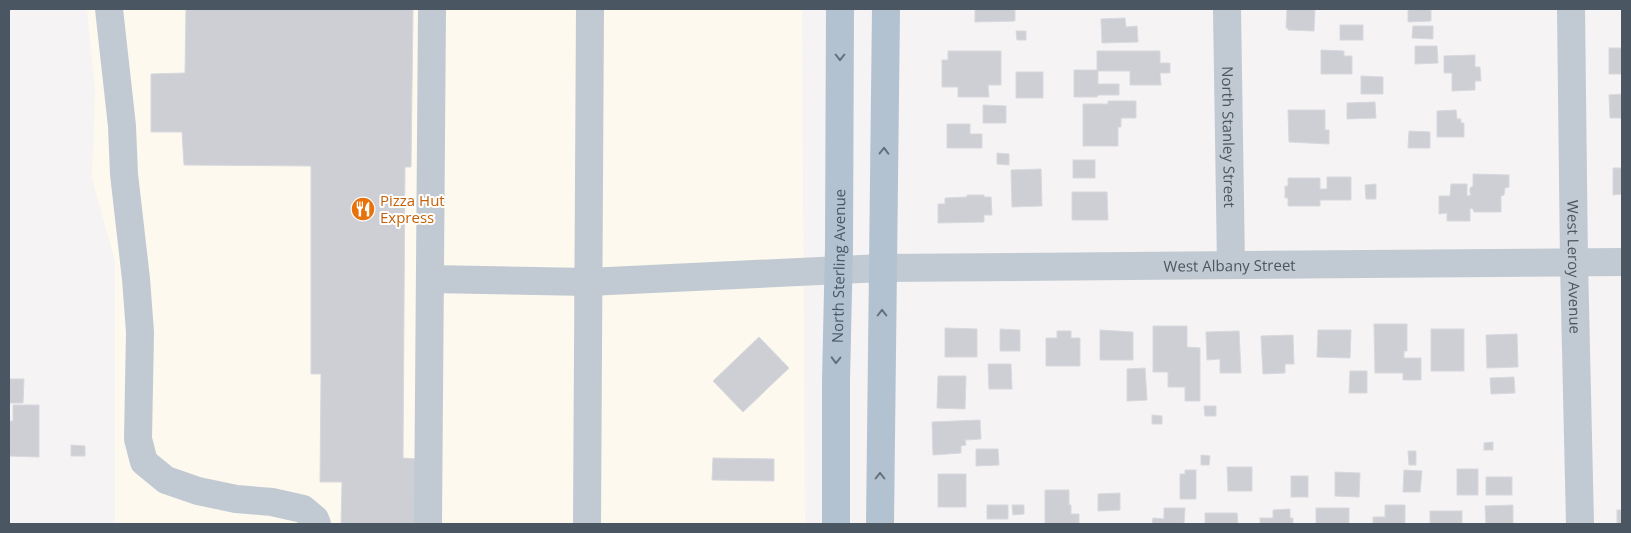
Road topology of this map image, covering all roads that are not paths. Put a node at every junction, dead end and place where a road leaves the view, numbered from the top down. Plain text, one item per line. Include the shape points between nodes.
1 (109, 9) edge
2 (432, 9) edge
3 (590, 9) edge
4 (840, 9) edge
5 (886, 9) edge
6 (1227, 9) edge
7 (1571, 9) edge
8 (1574, 262) junction
9 (1622, 262) edge
10 (1231, 265) junction
11 (882, 268) junction
12 (838, 270) junction
13 (430, 279) junction
14 (588, 282) junction
15 (317, 524) edge
16 (428, 524) edge
17 (587, 524) edge
18 (836, 524) edge
19 (880, 524) edge
20 (1580, 524) edge

1 - 15 street via 136,280 140,332 138,439 144,462 166,480 198,491 303,509
2 - 13 street
3 - 14 street
4 -> 12 main road, North Sterling Avenue
11 -> 5 main road
6 - 10 street, North Stanley Street
7 - 8 street, West Leroy Avenue
8 - 9 street, West Albany Street
8 - 10 street, West Albany Street
8 - 20 street, West Leroy Avenue
10 - 11 street, West Albany Street
11 - 12 street, West Albany Street
19 -> 11 main road
12 - 14 street, West Albany Street
12 -> 18 main road, North Sterling Avenue
13 - 14 street, West Albany Street
13 - 16 street
14 - 17 street

